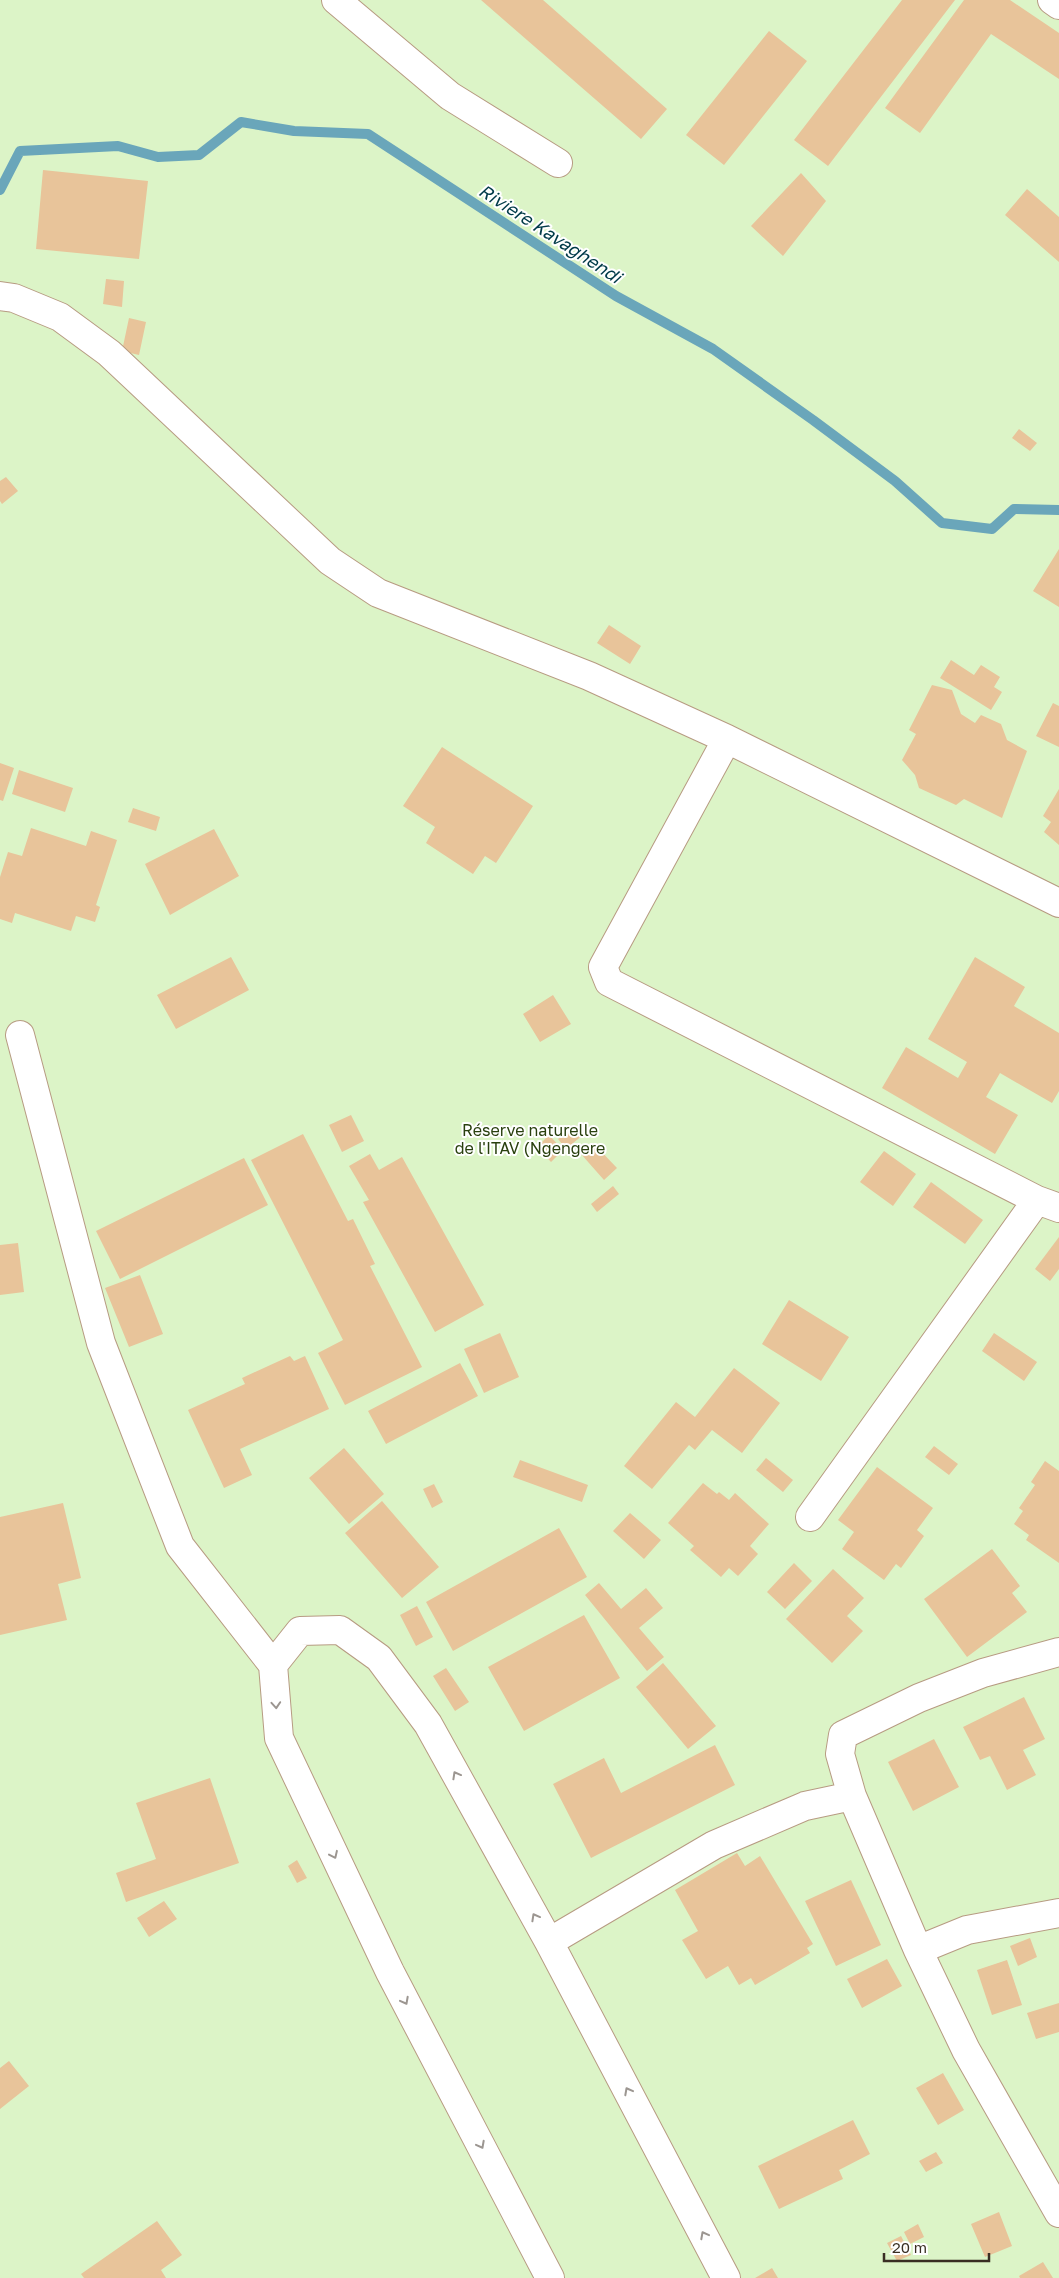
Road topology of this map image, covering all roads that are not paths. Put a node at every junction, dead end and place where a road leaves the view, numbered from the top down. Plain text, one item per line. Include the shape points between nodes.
1 (336, 0) edge
2 (1052, 0) edge
3 (1059, 5) edge
4 (558, 163) dead end
5 (0, 296) edge
6 (727, 739) junction
7 (1059, 903) edge
8 (20, 1035) dead end
9 (1048, 1204) edge
10 (810, 1517) dead end
11 (1059, 1652) edge
12 (273, 1665) junction
13 (852, 1796) junction
14 (1059, 1913) edge
15 (549, 1942) junction
16 (918, 1950) junction
17 (1052, 2184) edge
18 (1059, 2213) edge
19 (550, 2278) edge
20 (726, 2278) edge

1 - 4 street via 450,96
2 - 3 street
5 - 6 street via 14,298 60,317 109,353 330,561 378,593 589,676
6 - 7 street
6 - 9 street via 603,966 609,982
8 - 12 street via 100,1342 180,1546
9 - 10 street
11 - 13 street via 983,1674 919,1698 843,1734 840,1754
15 -> 12 street via 428,1724 379,1658 340,1630 300,1631
12 -> 19 street via 279,1738 390,1972
13 - 15 street via 806,1806 714,1845
13 - 16 street
14 - 16 street via 968,1930
20 -> 15 street
16 - 17 street via 966,2050
17 - 18 street

